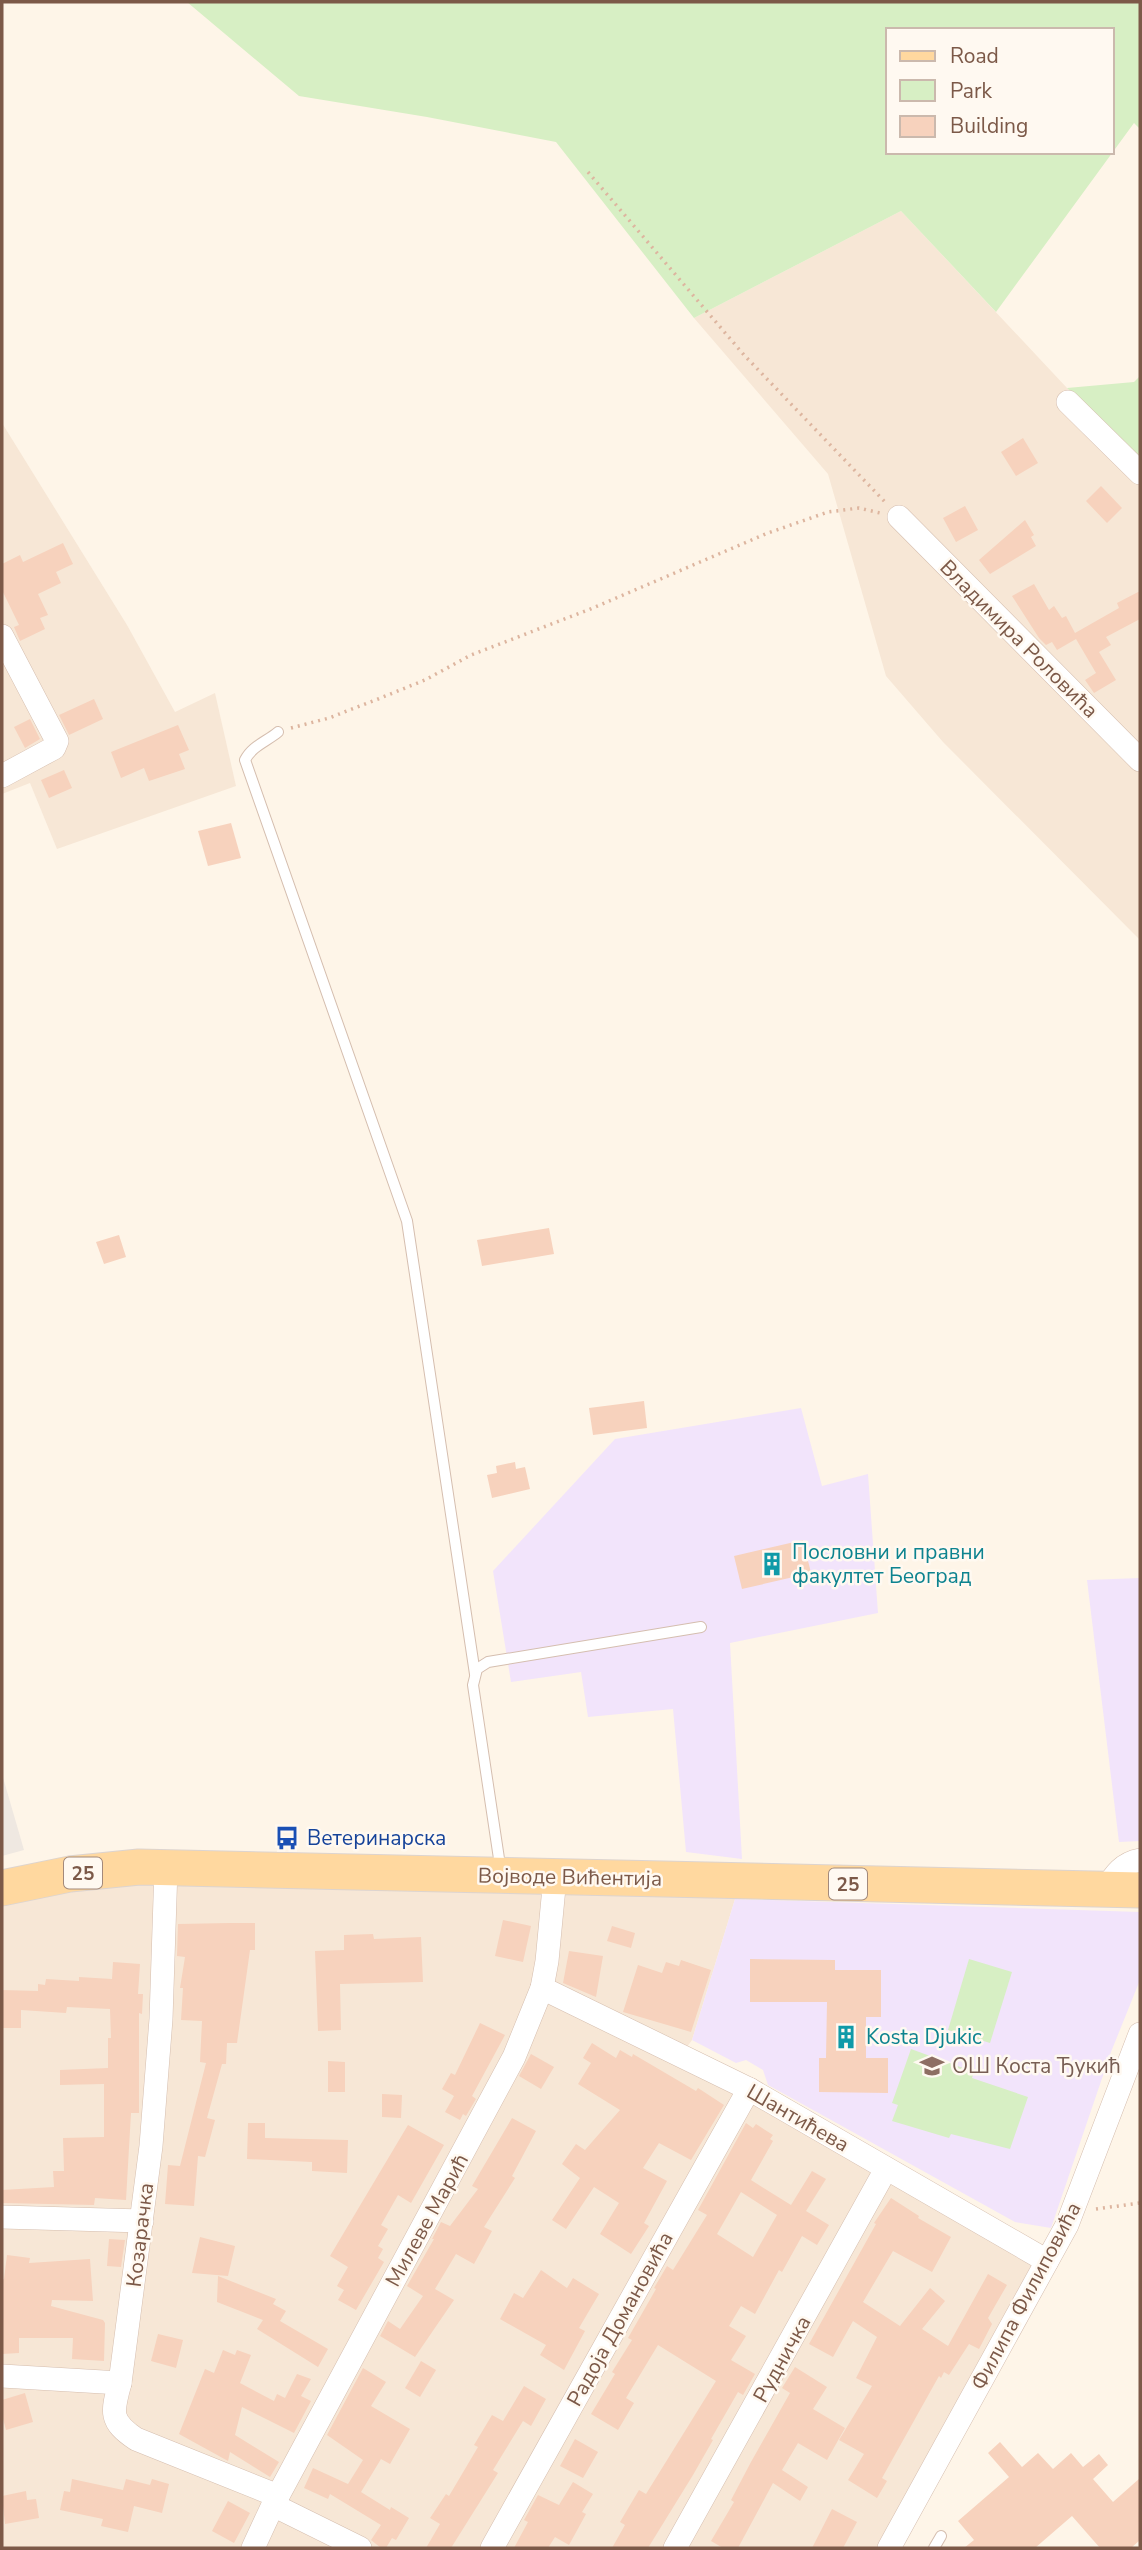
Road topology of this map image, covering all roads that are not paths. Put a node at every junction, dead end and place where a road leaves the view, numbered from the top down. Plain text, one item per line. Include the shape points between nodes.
1 (1068, 402) dead end
2 (1140, 473) edge
3 (899, 517) road end
4 (2, 636) edge
5 (278, 732) road end
6 (1140, 760) edge
7 (2, 776) edge
8 (701, 1627) dead end
9 (475, 1674) junction
10 (1140, 1860) edge
11 (166, 1868) junction
12 (502, 1875) junction
13 (555, 1877) junction
14 (2, 1888) edge
15 (1123, 1889) edge
16 (542, 1988) junction
17 (1140, 2034) edge
18 (749, 2089) junction
19 (886, 2169) junction
20 (2, 2217) edge
21 (142, 2221) junction
22 (1047, 2261) junction
23 (2, 2376) edge
24 (120, 2383) junction
25 (275, 2501) junction
26 (941, 2536) dead end
27 (253, 2548) edge
28 (360, 2548) edge
29 (492, 2548) edge
30 (675, 2548) edge
31 (889, 2548) edge
32 (934, 2548) edge

1 - 2 street
3 - 6 street, Владимира Роловића
4 - 7 street via 55,733 57,745
5 - 9 lane via 251,750 245,760 407,1221
8 - 9 lane via 488,1662
9 - 12 lane
10 - 15 street via 1117,1871
11 - 12 main road, Војводе Вићентија / 25
11 - 14 main road, Војводе Вићентија / 25 via 70,1874
11 - 21 street, Козарачка via 158,2071
12 - 13 main road, Војводе Вићентија / 25
13 - 15 main road, Војводе Вићентија / 25
13 - 16 street, Милеве Марић
16 - 18 street, Шантићева
16 - 25 street, Милеве Марић via 488,2109
17 - 22 street, Филипа Филиповића via 1073,2211
18 - 19 street, Шантићева
18 - 29 street, Радоја Домановића
19 - 22 street, Шантићева
19 - 30 street, Рудничка
20 - 21 street
21 - 24 street, Козарачка
22 - 31 street, Филипа Филиповића
23 - 24 street
24 - 25 street, Козарачка via 113,2409 119,2428
25 - 27 street, Милеве Марић
25 - 28 street, Козарачка
26 - 32 lane

